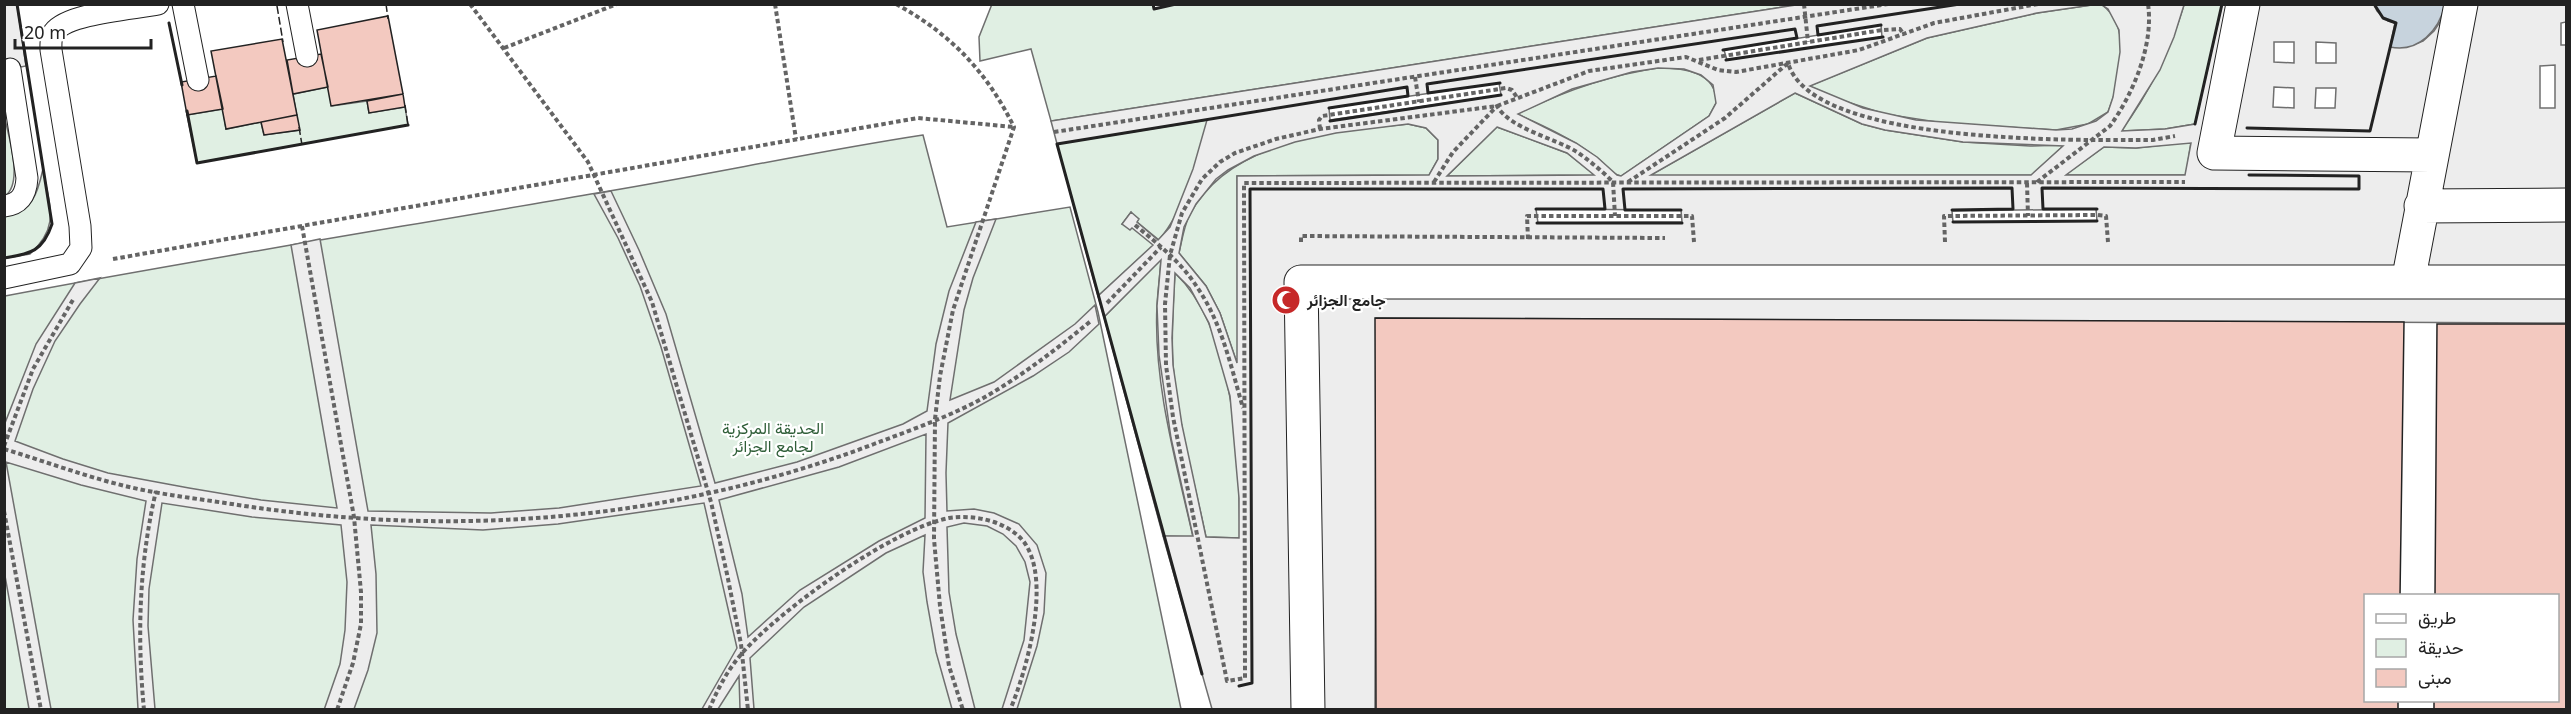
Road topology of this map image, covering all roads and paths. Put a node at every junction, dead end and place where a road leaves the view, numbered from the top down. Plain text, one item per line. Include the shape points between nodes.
1 (158, 4) edge
2 (183, 4) edge
3 (297, 4) edge
4 (470, 4) edge
5 (617, 4) edge
6 (775, 4) edge
7 (896, 4) edge
8 (1804, 4) edge
9 (1888, 4) edge
10 (2038, 4) edge
11 (2148, 4) edge
12 (2243, 4) edge
13 (2461, 4) edge
14 (82, 11) edge
15 (1804, 17) junction
16 (1904, 34) junction
17 (1808, 42) junction
18 (504, 48) junction
19 (307, 56) dead end
20 (1698, 60) junction
21 (1788, 63) junction
22 (10, 69) dead end
23 (1415, 77) junction
24 (198, 80) dead end
25 (1518, 99) junction
26 (1419, 102) junction
27 (1497, 106) junction
28 (1014, 127) junction
29 (1320, 129) junction
30 (1054, 132) dead end
31 (2218, 135) junction
32 (2095, 138) junction
33 (796, 139) junction
34 (2431, 155) junction
35 (593, 174) junction
36 (1434, 182) dead end
37 (1628, 183) dead end
38 (2027, 183) dead end
39 (2036, 183) dead end
40 (2566, 205) edge
41 (4, 206) edge
42 (2421, 206) junction
43 (2097, 215) dead end
44 (1615, 216) junction
45 (1681, 216) dead end
46 (1952, 216) dead end
47 (2028, 216) junction
48 (1537, 217) dead end
49 (1135, 225) dead end
50 (302, 226) junction
51 (1161, 247) junction
52 (1170, 255) junction
53 (59, 268) junction
54 (4, 278) edge
55 (2408, 282) junction
56 (2566, 282) edge
57 (79, 289) dead end
58 (1107, 303) dead end
59 (1092, 320) dead end
60 (1244, 414) dead end
61 (935, 419) junction
62 (4, 447) edge
63 (156, 491) junction
64 (708, 495) junction
65 (4, 511) edge
66 (354, 517) junction
67 (934, 522) junction
68 (742, 653) junction
69 (1227, 681) dead end
70 (41, 710) edge
71 (144, 710) edge
72 (337, 710) edge
73 (709, 710) edge
74 (748, 710) edge
75 (963, 710) edge
76 (1010, 710) edge
77 (1308, 710) edge

1 - 14 lane
2 - 24 lane
3 - 19 lane
4 - 18 path
5 - 18 path
6 - 33 path
7 - 28 path via 955,44 985,78
8 - 15 path
9 - 15 path
10 - 16 path via 1955,18
11 - 32 path via 2145,45 2131,89 2110,126
12 - 31 street
13 - 34 street
14 - 53 lane via 50,40 81,239 77,256
15 - 17 path
15 - 23 path
16 - 17 path via 1896,29
16 - 21 path via 1859,51
17 - 20 path
18 - 35 path
20 - 21 path via 1725,72
20 - 25 path via 1686,57 1589,71
21 - 32 path via 1792,74 1814,95 1876,120 1978,135
21 - 37 path via 1725,117
22 - 41 lane via 27,178 25,194
23 - 26 path
23 - 30 path
25 - 26 path via 1510,88
25 - 27 path
26 - 29 path via 1322,116
27 - 29 path
27 - 36 path via 1453,152
27 - 44 path via 1508,119 1576,152 1600,169 1613,182
28 - 33 path via 918,118
28 - 61 path via 953,310
29 - 52 path via 1256,144 1220,162 1202,179 1182,213
31 - 32 path via 2193,133 2153,140
31 - 34 street via 2214,153
32 - 39 path
33 - 35 path
34 - 42 street
35 - 50 path
35 - 64 path via 652,302
38 - 47 path
40 - 42 street
42 - 55 street
43 - 47 path
44 - 45 path
44 - 48 path
46 - 47 path
49 - 51 path
50 - 53 path
50 - 66 path
51 - 52 path
51 - 58 path
52 - 60 path via 1197,286 1211,311
52 - 69 path via 1165,304 1166,365
53 - 54 lane
55 - 56 street
55 - 77 street via 1301,282
57 - 62 path via 33,369
59 - 61 path via 1051,354 984,397
61 - 64 path via 840,457
61 - 67 path
62 - 63 path via 126,486
63 - 66 path via 307,515
63 - 71 path via 141,591
64 - 66 path via 510,521
64 - 68 path
65 - 70 path
66 - 72 path via 361,624
67 - 68 path via 899,538 809,594
67 - 75 path via 944,639
67 - 76 path via 958,517 991,521 1017,534 1029,552 1036,597 1027,659
68 - 73 path via 723,678
68 - 74 path

